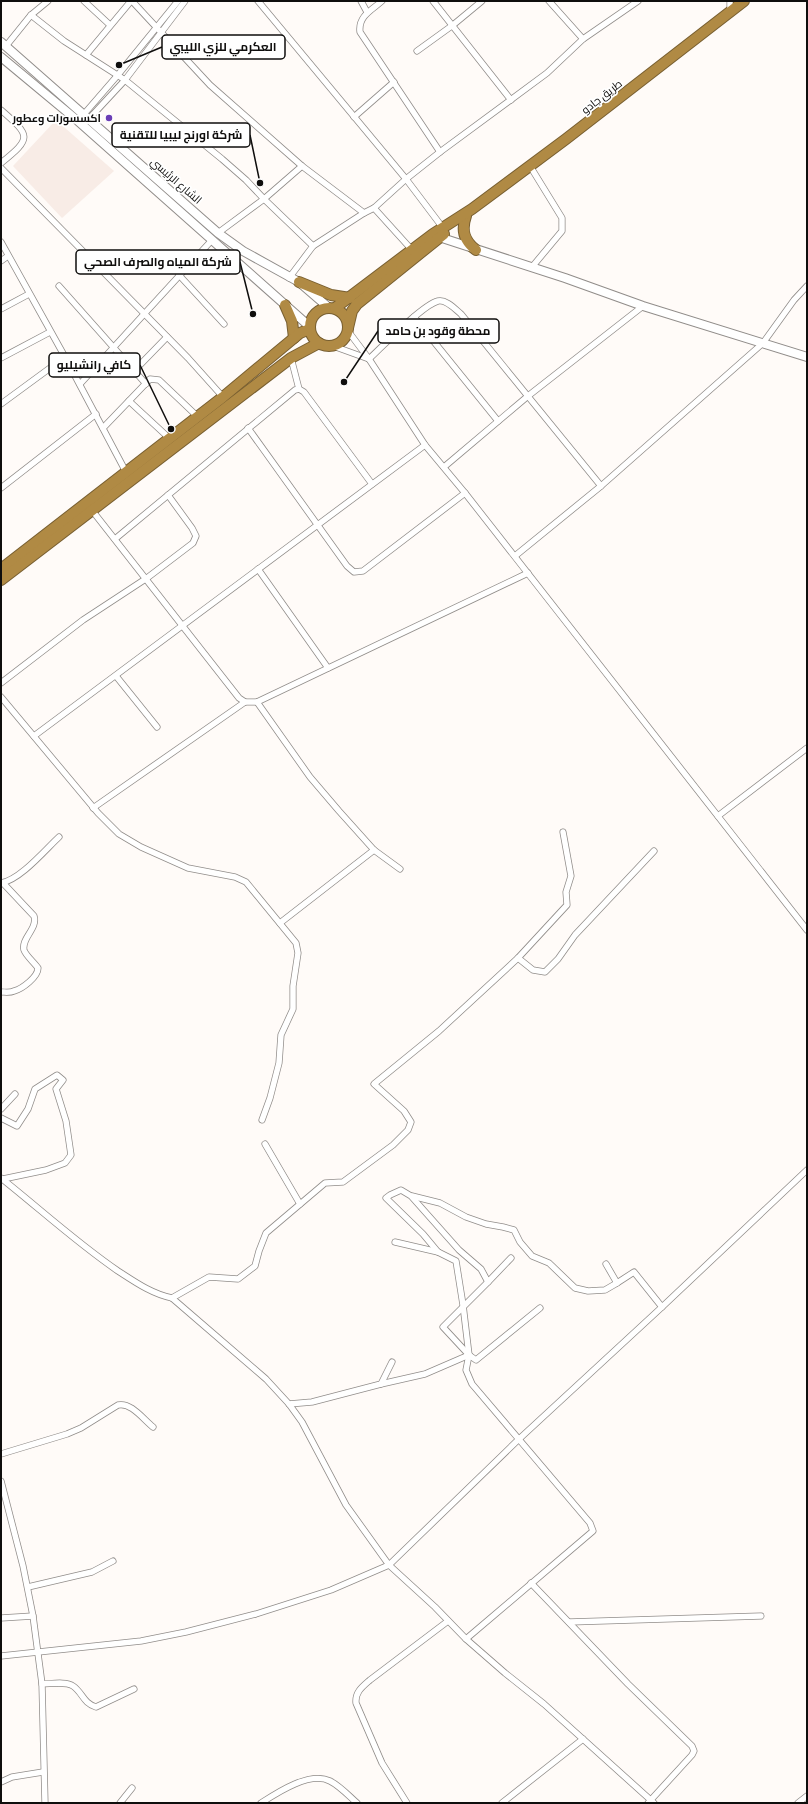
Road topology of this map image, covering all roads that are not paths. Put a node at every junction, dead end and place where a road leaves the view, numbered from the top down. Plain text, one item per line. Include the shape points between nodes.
1 (48, 1) edge
2 (84, 1) edge
3 (131, 1) edge
4 (178, 1) edge
5 (185, 1) edge
6 (258, 1) edge
7 (361, 1) edge
8 (382, 1) edge
9 (433, 1) edge
10 (482, 1) edge
11 (549, 1) edge
12 (638, 1) edge
13 (730, 1) edge
14 (744, 1) edge
15 (367, 12) junction
16 (730, 12) junction
17 (31, 15) junction
18 (110, 25) junction
19 (453, 25) junction
20 (156, 28) junction
21 (160, 33) junction
22 (583, 39) junction
23 (4, 44) edge
24 (417, 51) dead end
25 (86, 55) junction
26 (1, 57) edge
27 (117, 76) junction
28 (125, 80) junction
29 (394, 82) junction
30 (511, 100) junction
31 (1, 110) edge
32 (354, 117) junction
33 (83, 120) junction
34 (440, 152) junction
35 (1, 163) edge
36 (302, 166) junction
37 (530, 166) junction
38 (1, 168) edge
39 (406, 179) junction
40 (264, 200) junction
41 (374, 208) junction
42 (469, 212) junction
43 (364, 213) junction
44 (443, 228) junction
45 (218, 233) junction
46 (436, 236) junction
47 (212, 240) junction
48 (1, 242) edge
49 (312, 246) junction
50 (412, 250) junction
51 (476, 250) junction
52 (8, 256) junction
53 (1, 261) edge
54 (532, 267) junction
55 (178, 275) junction
56 (289, 278) junction
57 (299, 282) junction
58 (60, 286) dead end
59 (807, 286) edge
60 (29, 294) junction
61 (350, 298) junction
62 (285, 305) junction
63 (643, 306) junction
64 (332, 308) junction
65 (1, 309) edge
66 (143, 314) junction
67 (414, 317) junction
68 (224, 324) dead end
69 (310, 328) junction
70 (348, 329) junction
71 (50, 332) junction
72 (167, 337) junction
73 (294, 338) junction
74 (319, 343) junction
75 (763, 343) junction
76 (333, 346) junction
77 (112, 348) junction
78 (65, 357) junction
79 (807, 357) edge
80 (1, 358) edge
81 (292, 358) junction
82 (369, 359) junction
83 (134, 371) junction
84 (80, 384) junction
85 (146, 384) junction
86 (299, 389) junction
87 (528, 396) junction
88 (223, 397) junction
89 (129, 401) junction
90 (1, 404) edge
91 (96, 414) junction
92 (198, 417) junction
93 (498, 421) junction
94 (103, 428) junction
95 (248, 428) junction
96 (169, 438) junction
97 (425, 445) junction
98 (444, 467) junction
99 (126, 472) junction
100 (372, 484) junction
101 (601, 486) junction
102 (1, 488) edge
103 (465, 492) junction
104 (168, 495) junction
105 (90, 506) junction
106 (317, 526) junction
107 (115, 539) junction
108 (515, 556) junction
109 (1, 569) edge
110 (258, 570) junction
111 (528, 573) junction
112 (147, 578) junction
113 (1, 580) edge
114 (183, 626) junction
115 (328, 668) junction
116 (116, 676) junction
117 (1, 684) edge
118 (1, 697) edge
119 (245, 702) junction
120 (257, 702) junction
121 (157, 727) dead end
122 (34, 736) junction
123 (807, 748) edge
124 (93, 808) junction
125 (718, 816) junction
126 (563, 832) dead end
127 (59, 838) dead end
128 (374, 850) junction
129 (654, 851) dead end
130 (400, 869) dead end
131 (2, 883) edge
132 (280, 923) junction
133 (807, 930) edge
134 (518, 958) junction
135 (1, 992) edge
136 (15, 1094) dead end
137 (1, 1109) edge
138 (1, 1118) edge
139 (262, 1120) dead end
140 (265, 1144) dead end
141 (807, 1170) edge
142 (2, 1179) edge
143 (411, 1196) junction
144 (300, 1204) junction
145 (395, 1242) dead end
146 (438, 1252) junction
147 (511, 1258) dead end
148 (606, 1264) dead end
149 (488, 1282) junction
150 (617, 1283) junction
151 (172, 1298) junction
152 (463, 1305) junction
153 (662, 1307) junction
154 (540, 1308) dead end
155 (469, 1355) junction
156 (392, 1362) dead end
157 (381, 1384) junction
158 (289, 1404) junction
159 (152, 1427) dead end
160 (518, 1440) junction
161 (1, 1454) edge
162 (1, 1482) edge
163 (113, 1561) dead end
164 (389, 1564) junction
165 (531, 1583) junction
166 (28, 1587) junction
167 (33, 1616) junction
168 (761, 1616) dead end
169 (1, 1618) edge
170 (448, 1621) junction
171 (569, 1622) junction
172 (466, 1639) junction
173 (37, 1653) junction
174 (1, 1656) edge
175 (42, 1684) junction
176 (134, 1689) dead end
177 (583, 1738) junction
178 (43, 1772) junction
179 (1, 1782) edge
180 (132, 1788) dead end
181 (807, 1796) edge
182 (651, 1802) edge
183 (45, 1803) edge
184 (120, 1803) edge
185 (261, 1803) edge
186 (357, 1803) edge
187 (407, 1803) edge
188 (502, 1803) edge
189 (798, 1803) edge

1 - 17 street
2 - 18 street
3 - 18 street
3 - 20 street
4 - 20 street
5 - 21 street
6 - 32 street
7 - 15 street
8 - 15 street
9 - 19 street
10 - 19 street
11 - 22 street
12 - 22 street
13 - 16 street
14 - 16 highway, طريق جادو
15 - 29 street via 360,22 360,32
16 - 37 highway, طريق جادو
17 - 23 street
17 - 25 street
18 - 25 street
19 - 24 street
19 - 30 street
20 - 21 street
20 - 27 street
21 - 28 street
21 - 36 street via 210,85
22 - 30 street
23 - 33 street, الشارع الرئيسي
25 - 27 street
26 - 33 street, الشارع الرئيسي
27 - 28 street
27 - 33 street
28 - 33 street
28 - 40 street via 222,158
29 - 32 street
29 - 34 street
30 - 34 street
31 - 35 street via 21,127 24,136 21,146
32 - 39 street
33 - 45 street, الشارع الرئيسي
33 - 47 street, الشارع الرئيسي
34 - 39 street
36 - 40 street
36 - 43 street
37 - 42 highway, طريق جادو
37 - 54 street via 562,218 563,225 562,231
38 - 66 street
39 - 41 street
39 - 44 street
40 - 45 street
40 - 49 street
41 - 43 street
41 - 50 street
42 - 44 highway, طريق جادو
42 - 46 highway, طريق جادو
42 - 51 highway via 464,223 466,238
43 - 49 street
44 - 46 highway, طريق جادو
45 - 56 street, الشارع الرئيسي
46 - 50 highway, طريق جادو
46 - 51 street
46 - 70 highway, طريق جادو via 357,304 352,311
47 - 55 street
47 - 62 street, الشارع الرئيسي
48 - 52 street
49 - 56 street
50 - 61 highway, طريق جادو
51 - 54 street
52 - 53 street
52 - 60 street
54 - 63 street
55 - 66 street
55 - 68 street
56 - 57 street, الشارع الرئيسي
57 - 61 highway via 331,295
57 - 64 street, الشارع الرئيسي
58 - 77 street
59 - 75 street
60 - 65 street
60 - 71 street
61 - 64 highway, طريق جادو
62 - 69 street, الشارع الرئيسي
62 - 73 highway via 292,321
63 - 75 street
63 - 87 street
64 - 69 highway via 315,313
64 - 70 highway via 346,317
66 - 72 street
66 - 77 street
67 - 82 street
67 - 87 street via 438,301 453,307 462,314
67 - 93 street
69 - 73 highway
69 - 74 highway via 313,338
70 - 76 highway via 341,342
70 - 82 street
71 - 78 street
71 - 80 street
72 - 83 street
72 - 88 street
73 - 88 highway
74 - 76 highway via 323,346
74 - 81 highway
75 - 79 street
75 - 101 street
76 - 82 street
77 - 83 street
77 - 84 street
78 - 84 street
78 - 90 street
81 - 86 street
81 - 105 highway
82 - 97 street
83 - 85 street
84 - 91 street
85 - 89 street
85 - 92 street via 150,379 159,380
86 - 95 street via 294,390
86 - 100 street via 304,392
87 - 93 street
87 - 101 street
88 - 92 highway
89 - 94 street
89 - 96 street
91 - 94 street
91 - 102 street
92 - 96 highway
93 - 98 street
94 - 99 street
95 - 104 street
95 - 106 street
96 - 99 highway
97 - 98 street
97 - 100 street
98 - 103 street
99 - 105 highway
100 - 106 street
101 - 108 street
103 - 106 street via 362,571 354,572 346,566
103 - 108 street
104 - 107 street
104 - 112 street via 196,536 193,542
105 - 107 street
105 - 109 highway
105 - 113 highway
106 - 110 street
107 - 112 street
108 - 111 street
110 - 114 street
110 - 115 street
111 - 115 street
111 - 125 street
112 - 114 street
112 - 117 street via 83,620
114 - 116 street
114 - 119 street via 239,698
115 - 120 street
116 - 121 street
116 - 122 street
118 - 122 street
119 - 120 street
119 - 124 street
120 - 128 street via 310,777
122 - 124 street
123 - 125 street
124 - 132 street via 119,834 141,847 188,868 235,877 246,882
125 - 133 street
126 - 134 street via 571,876 566,892 567,905
127 - 131 street via 26,868
128 - 130 street
128 - 132 street
129 - 134 street via 575,935 545,972 533,970
131 - 135 street via 34,916 35,923 24,945 26,953 38,968 36,974 21,988
132 - 139 street via 296,943 298,953 293,986 293,1009 281,1035 279,1063
134 - 144 street via 438,1031 374,1084 404,1111 411,1122 408,1130 343,1182 325,1183
136 - 137 street
138 - 142 street via 17,1126 28,1109 35,1089 57,1075 63,1080 56,1089 66,1121 71,1155 65,1163 46,1170
140 - 144 street
141 - 153 street
142 - 151 street via 115,1269 159,1296
143 - 146 street via 401,1190 386,1198
143 - 149 street via 460,1250 481,1268
143 - 150 street via 440,1203 466,1218 514,1230 532,1256 549,1263 575,1288 588,1291 605,1290
144 - 151 street via 266,1233 255,1266 238,1279 209,1277
145 - 146 street
146 - 152 street via 456,1261
147 - 149 street
148 - 150 street
149 - 152 street
150 - 153 street via 634,1272
151 - 158 street via 266,1379
152 - 155 street
152 - 155 street via 443,1327
153 - 160 street
154 - 155 street via 476,1360
155 - 157 street via 425,1374
155 - 160 street via 466,1370 472,1384
156 - 157 street
157 - 158 street via 312,1402
158 - 164 street via 346,1505
159 - 161 street via 130,1407 118,1404 67,1434
160 - 164 street
160 - 165 street via 593,1529 592,1534
162 - 166 street
163 - 166 street via 92,1572
164 - 170 street
164 - 173 street via 331,1590 221,1623 141,1641
165 - 171 street
165 - 172 street
166 - 167 street
167 - 169 street
167 - 173 street
168 - 171 street
170 - 172 street
170 - 187 street via 370,1680 360,1689 356,1698 382,1763
171 - 182 street via 692,1746 692,1755
172 - 177 street
173 - 174 street
173 - 175 street
175 - 176 street via 73,1686 88,1705 96,1707
175 - 178 street
177 - 182 street
177 - 188 street
178 - 179 street via 17,1776
178 - 183 street
180 - 184 street
181 - 189 street
185 - 186 street via 286,1787 314,1779 330,1781

